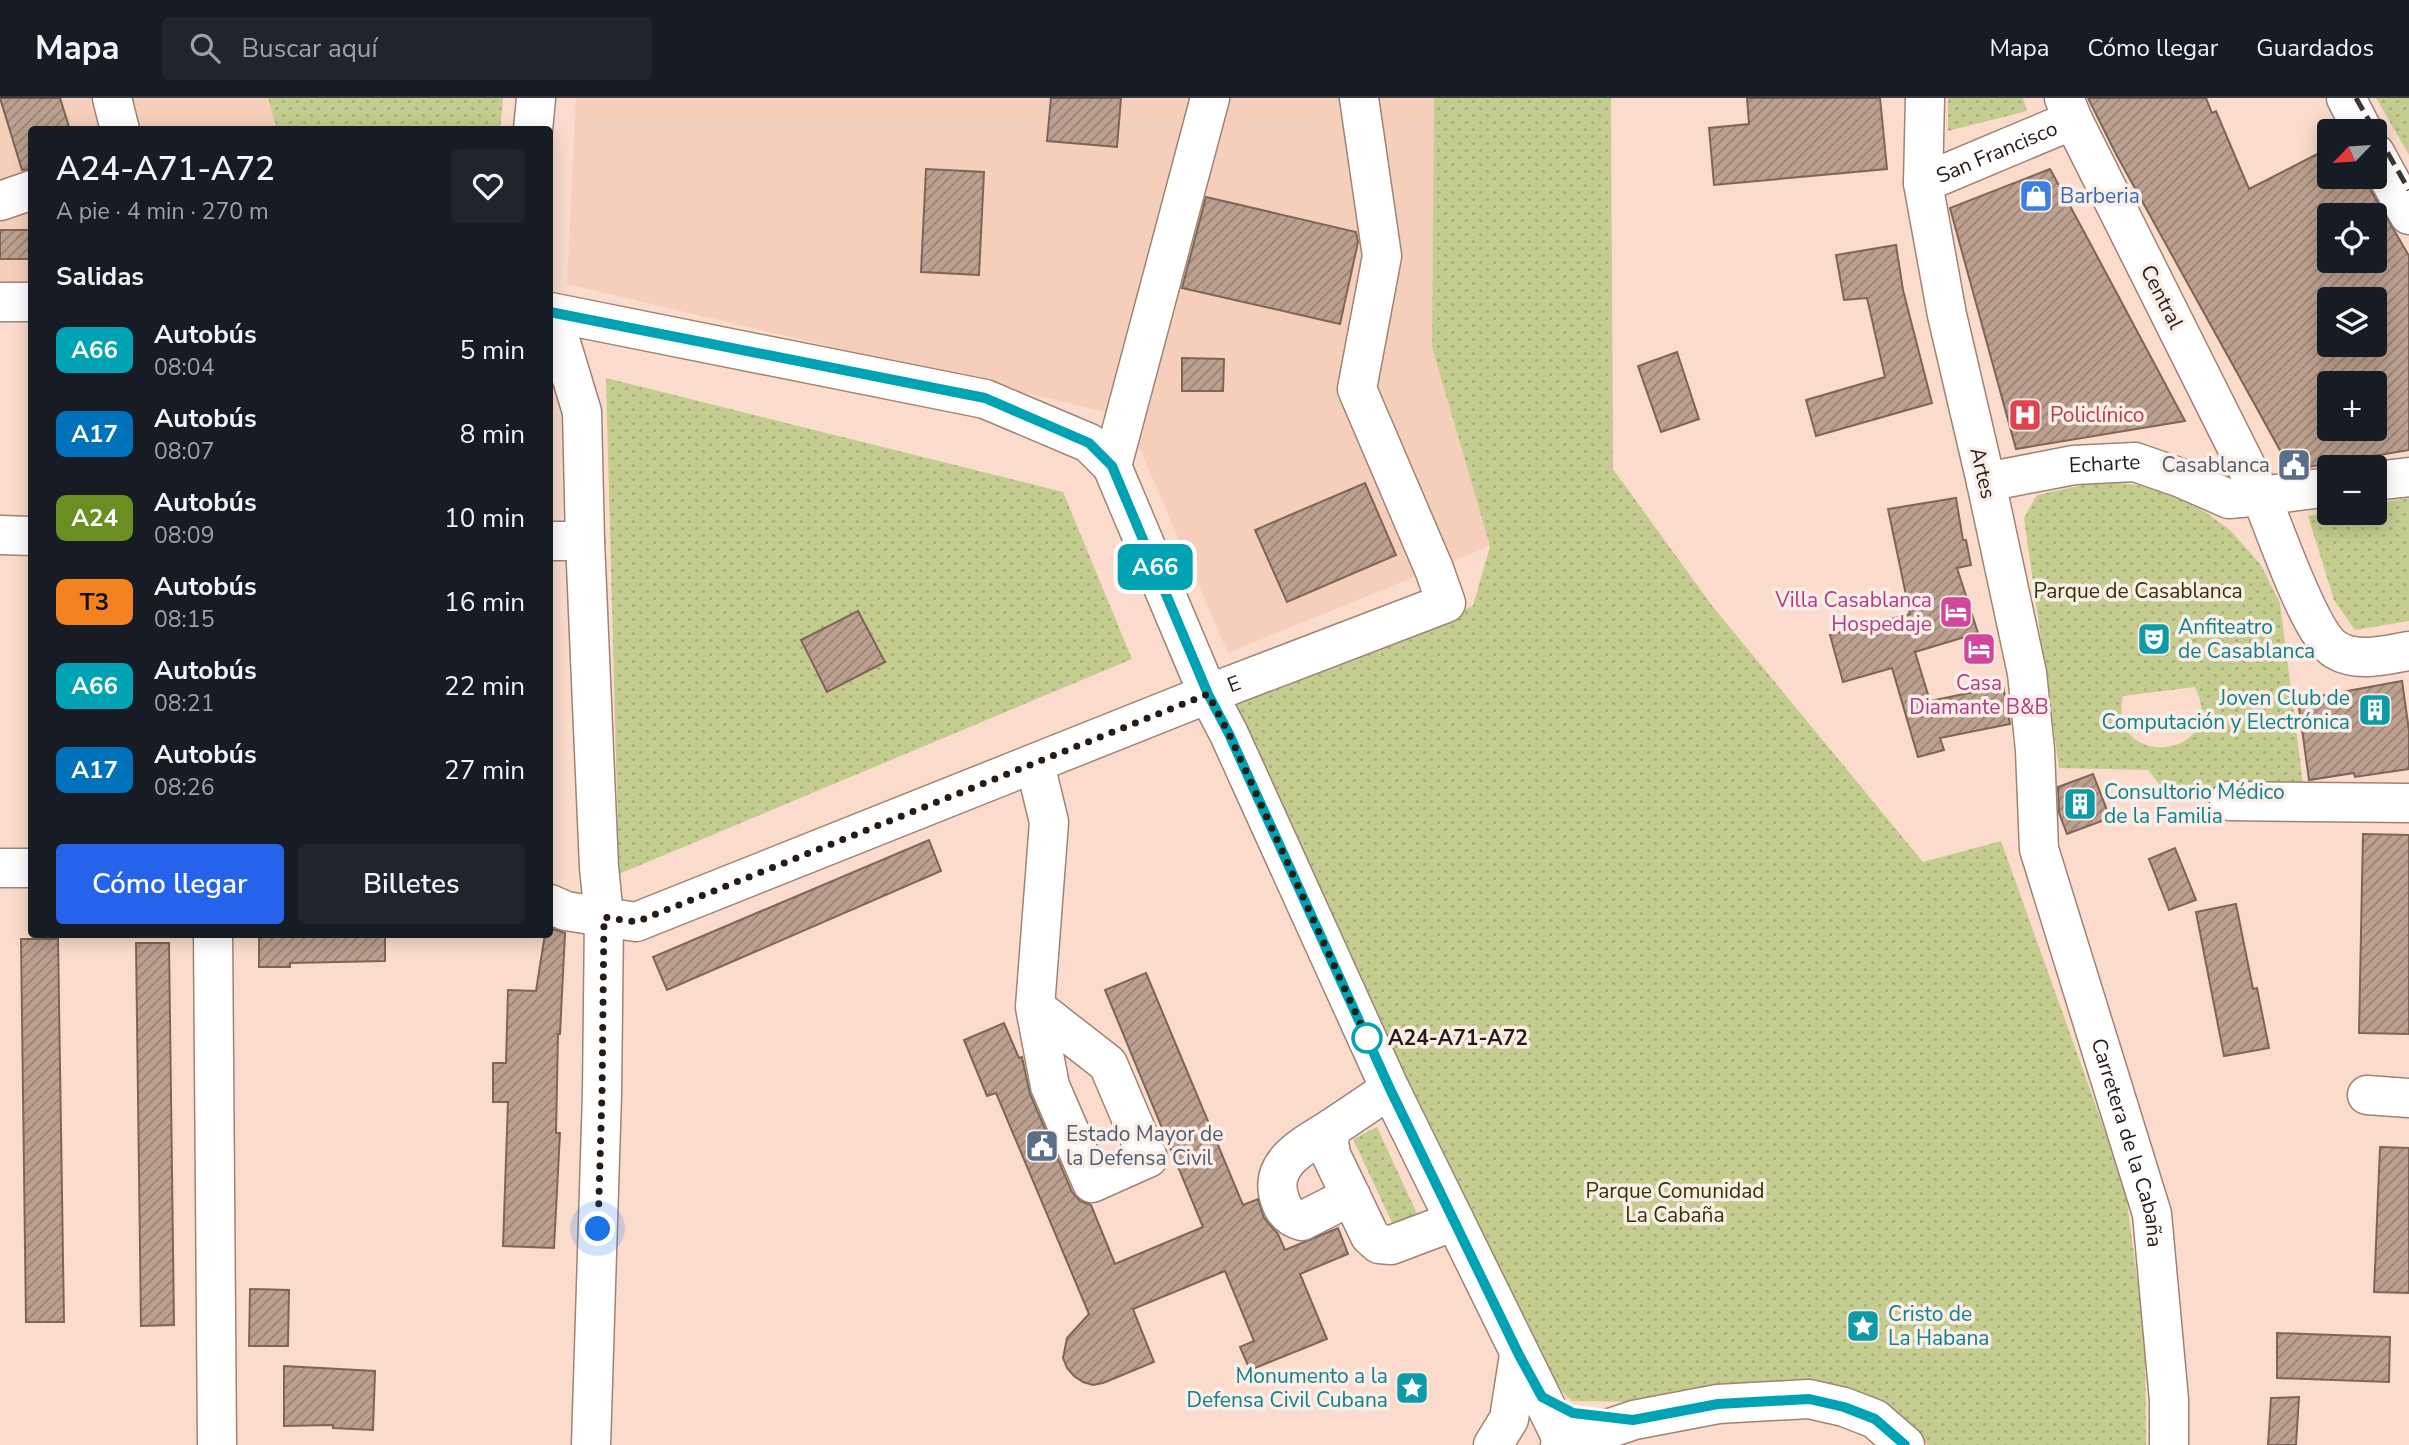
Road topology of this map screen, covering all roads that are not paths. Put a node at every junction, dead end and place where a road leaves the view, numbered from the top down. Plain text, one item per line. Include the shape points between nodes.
1 (112, 98) edge
2 (536, 98) edge
3 (1210, 98) edge
4 (1359, 98) edge
5 (1925, 98) edge
6 (2346, 98) edge
7 (2068, 109) edge
8 (2357, 119) edge
9 (119, 126) edge
10 (533, 126) edge
11 (2387, 175) edge
12 (1923, 183) junction
13 (28, 191) edge
14 (0, 201) edge
15 (2409, 215) edge
16 (0, 302) edge
17 (28, 303) edge
18 (553, 312) edge
19 (553, 318) edge
20 (1112, 466) junction
21 (2409, 477) edge
22 (2387, 480) edge
23 (1986, 482) junction
24 (2317, 489) edge
25 (2245, 498) junction
26 (0, 536) edge
27 (28, 536) edge
28 (567, 541) edge
29 (2409, 652) edge
30 (1208, 694) junction
31 (1035, 764) junction
32 (2229, 801) dead end
33 (2409, 803) edge
34 (2039, 849) joint
35 (0, 868) edge
36 (28, 868) edge
37 (553, 905) edge
38 (604, 917) junction
39 (213, 938) edge
40 (1035, 1007) dead end
41 (1390, 1089) junction
42 (2367, 1095) dead end
43 (2409, 1097) edge
44 (1332, 1128) junction
45 (1351, 1196) junction
46 (1455, 1221) junction
47 (1519, 1355) junction
48 (1542, 1397) junction
49 (1633, 1420) junction
50 (1562, 1444) edge
51 (217, 1445) edge
52 (591, 1445) edge
53 (1493, 1445) edge
54 (1905, 1445) edge
55 (2169, 1445) edge

1 - 9 street
2 - 10 street
3 - 20 street
4 - 30 street, E via 1382,256 1357,389 1446,603
5 - 12 street, Artes
6 - 8 street
7 - 12 street, San Francisco
7 - 25 street, Central
11 - 15 street
12 - 23 street, Artes via 1947,315
13 - 14 street
16 - 17 street
18 - 20 street via 985,398 1089,443
19 - 28 street via 582,412
20 - 30 street
21 - 22 street
23 - 25 street, Echarte via 2074,465 2135,462
23 - 34 street, Artes via 2027,673
24 - 25 street
25 - 29 street via 2285,554 2315,625 2334,650 2362,659
26 - 27 street
28 - 38 street
30 - 31 street, E
30 - 41 street
31 - 38 street, E via 636,922
31 - 40 street via 1049,822
32 - 33 street
34 - 55 street, Carretera de la Cabaña via 2152,1214
35 - 36 street
37 - 38 street, E
38 - 52 street
39 - 51 street
41 - 44 street
41 - 46 street
42 - 43 street
44 - 45 street via 1331,1155
44 - 45 street via 1279,1169 1280,1199 1286,1213 1302,1221
45 - 46 street via 1370,1236 1379,1244 1391,1245
46 - 47 street
47 - 48 street
47 - 53 street via 1509,1419
48 - 49 street via 1573,1413
48 - 50 street
49 - 50 street
49 - 54 street via 1718,1404 1809,1399 1875,1419

